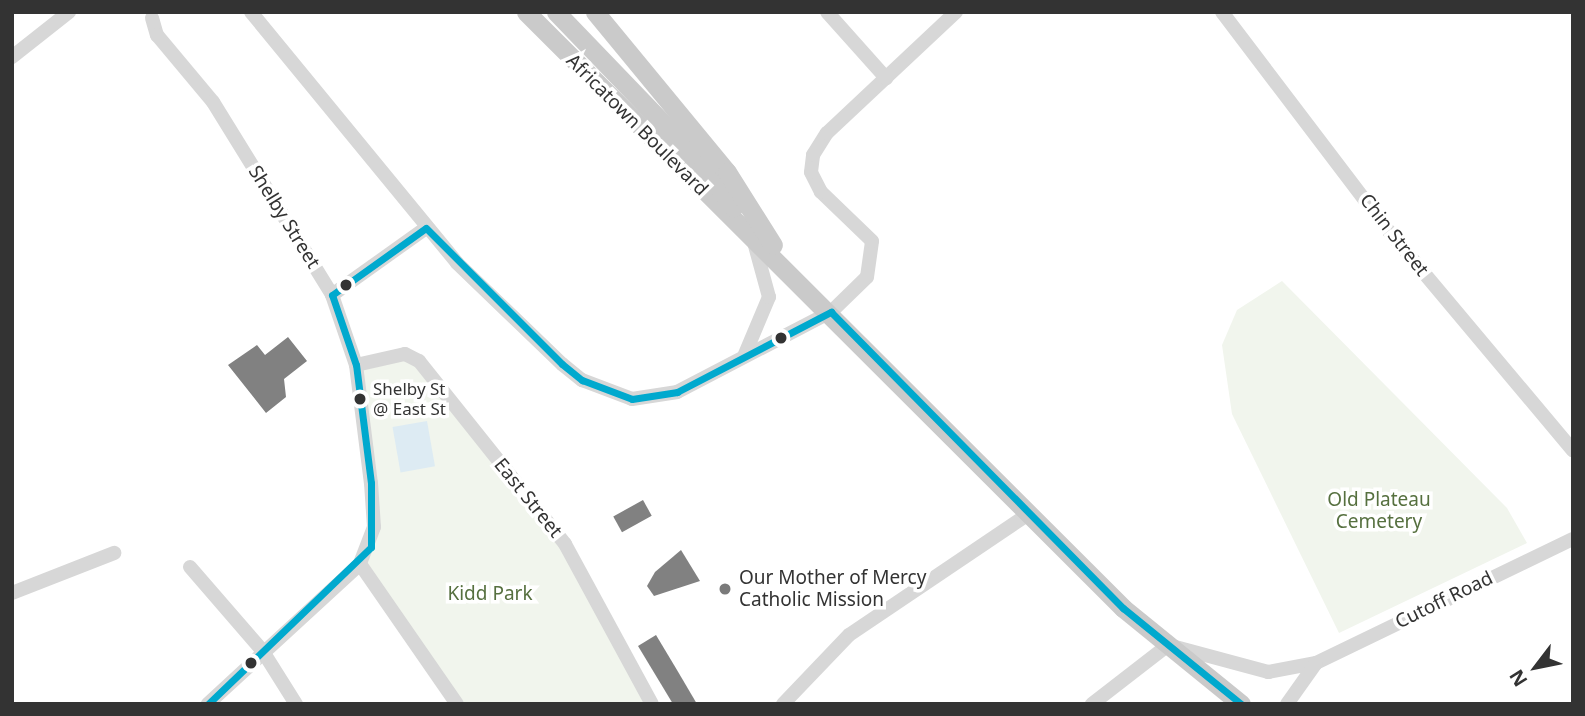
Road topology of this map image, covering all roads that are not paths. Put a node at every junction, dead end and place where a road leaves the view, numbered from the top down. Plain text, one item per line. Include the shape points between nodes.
1 (69, 12) edge
2 (251, 12) edge
3 (526, 12) edge
4 (556, 12) edge
5 (595, 12) edge
6 (827, 12) edge
7 (956, 12) edge
8 (1222, 12) edge
9 (152, 18) dead end
10 (12, 57) edge
11 (886, 78) junction
12 (426, 228) junction
13 (751, 234) junction
14 (789, 270) junction
15 (332, 295) junction
16 (831, 312) junction
17 (745, 354) junction
18 (356, 365) junction
19 (1573, 451) edge
20 (1030, 513) junction
21 (1573, 539) edge
22 (114, 554) dead end
23 (360, 564) junction
24 (190, 567) dead end
25 (12, 593) edge
26 (1168, 645) junction
27 (262, 649) junction
28 (1316, 663) junction
29 (208, 704) edge
30 (296, 704) edge
31 (457, 704) edge
32 (652, 704) edge
33 (783, 704) edge
34 (1092, 704) edge
35 (1241, 704) edge
36 (1287, 704) edge

1 - 10 street
2 - 12 street
3 - 13 main road, Africatown Boulevard via 667,160
4 - 13 main road, Africatown Boulevard via 703,165
5 - 14 main road via 727,172
6 - 11 street
7 - 11 street
8 - 19 street, Chin Street via 1382,223
9 - 15 street, Shelby Street via 157,35 214,102
11 - 16 street via 827,133 811,163 821,192 865,231 874,251 867,277
12 - 15 street
12 - 17 street via 562,364 605,390 654,398
13 - 14 main road, Africatown Boulevard
13 - 17 street via 769,297
14 - 16 main road, Africatown Boulevard
15 - 18 street, Shelby Street
16 - 17 street
16 - 20 main road, Africatown Boulevard
18 - 23 street, Shelby Street via 374,527
18 - 32 street, East Street via 405,354 419,361 565,544
20 - 26 main road, Africatown Boulevard
20 - 33 street via 849,635
21 - 28 street, Cutoff Road
22 - 25 street
23 - 27 street, Shelby Street
23 - 31 street
24 - 27 street
26 - 28 street, Cutoff Road via 1268,672
26 - 34 street
26 - 35 main road, Africatown Boulevard
27 - 29 street, Shelby Street
27 - 30 street
28 - 36 street, Cutoff Road

